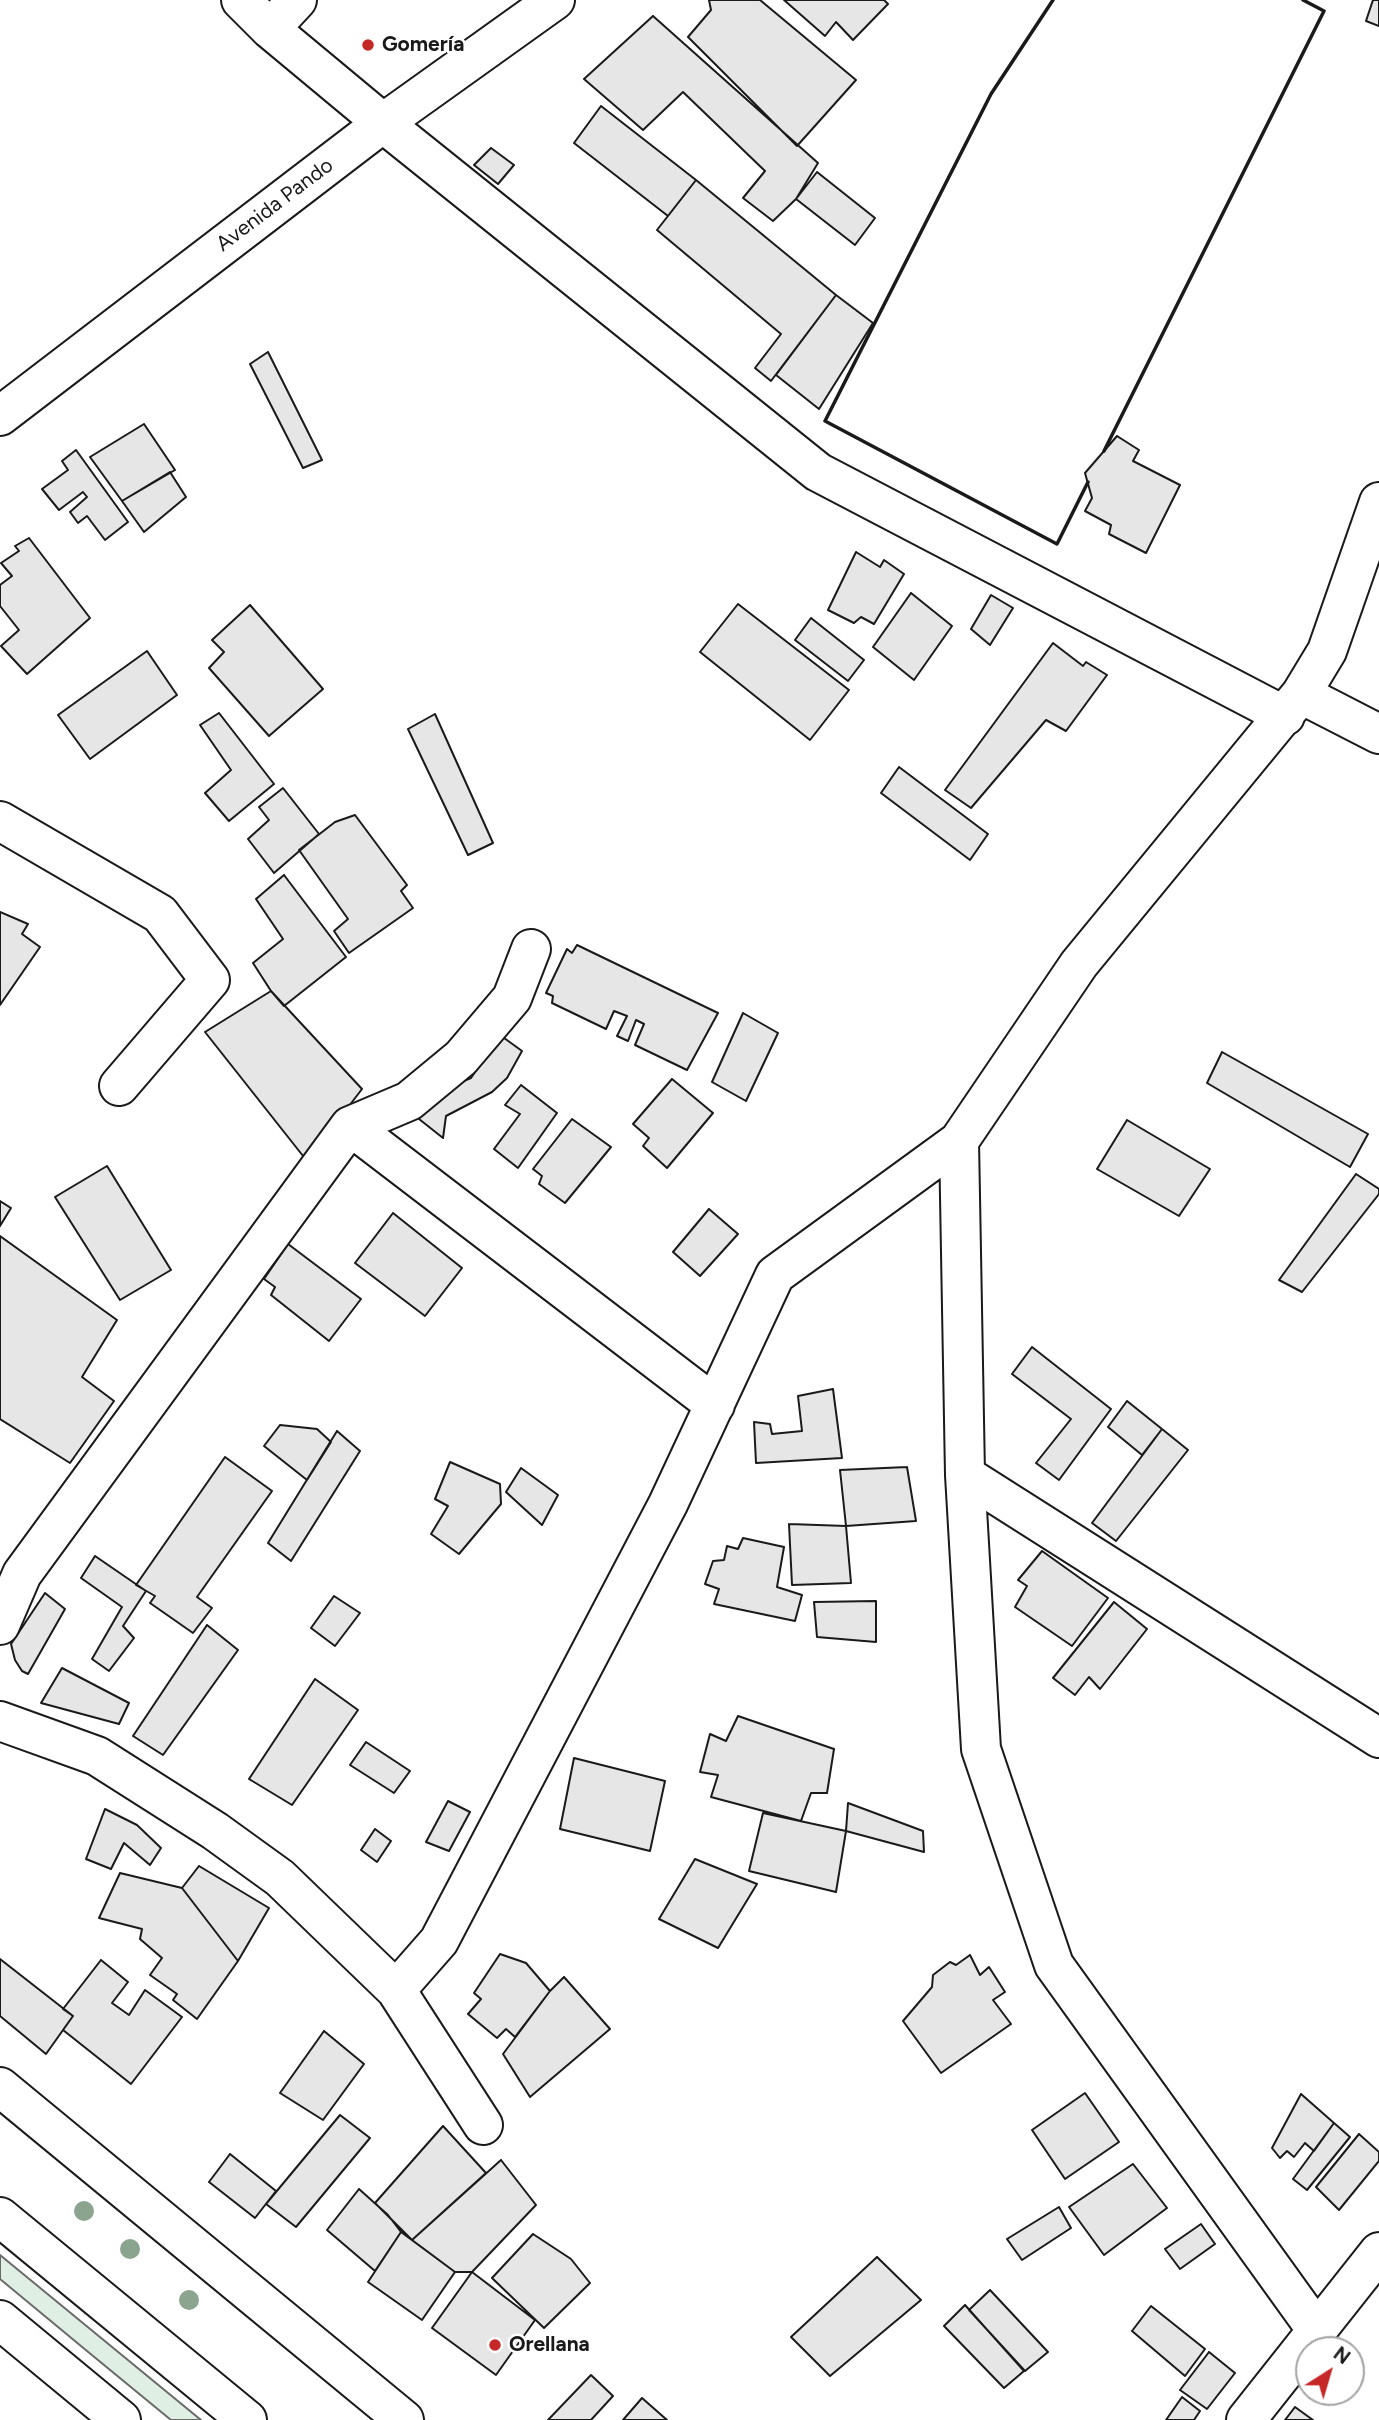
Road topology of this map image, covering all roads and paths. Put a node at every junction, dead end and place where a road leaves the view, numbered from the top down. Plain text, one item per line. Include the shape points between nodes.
1 (241, 0) edge
2 (297, 0) edge
3 (555, 0) edge
4 (270, 29) junction
5 (383, 123) junction
6 (0, 416) edge
7 (1379, 502) edge
8 (1293, 705) junction
9 (1379, 734) edge
10 (0, 821) edge
11 (531, 949) dead end
12 (120, 1086) dead end
13 (350, 1126) junction
14 (959, 1141) junction
15 (716, 1405) junction
16 (965, 1475) junction
17 (0, 1625) edge
18 (0, 1721) edge
19 (1379, 1738) edge
20 (396, 1990) junction
21 (0, 2087) edge
22 (483, 2125) dead end
23 (0, 2217) edge
24 (1379, 2252) edge
25 (0, 2320) edge
26 (1318, 2332) junction
27 (121, 2420) edge
28 (247, 2420) edge
29 (404, 2420) edge
30 (1246, 2420) edge

1 - 4 main road
2 - 4 main road
3 - 5 main road, Avenida Pando
4 - 5 main road
5 - 6 main road, Avenida Pando
5 - 8 main road via 818,472
7 - 8 main road via 1327,651
8 - 9 main road
8 - 14 main road via 1079,964
10 - 12 main road via 160,914 210,979
11 - 13 main road via 512,998 461,1058 409,1101
13 - 15 main road
13 - 17 main road via 22,1574
14 - 15 main road via 775,1275
14 - 16 main road
15 - 20 main road via 439,1941
16 - 19 main road
16 - 26 main road via 981,1748 1054,1965
18 - 20 main road via 97,1756 215,1831 280,1878
20 - 22 main road
21 - 29 main road
23 - 28 main road
24 - 26 main road
25 - 27 main road
26 - 30 main road

